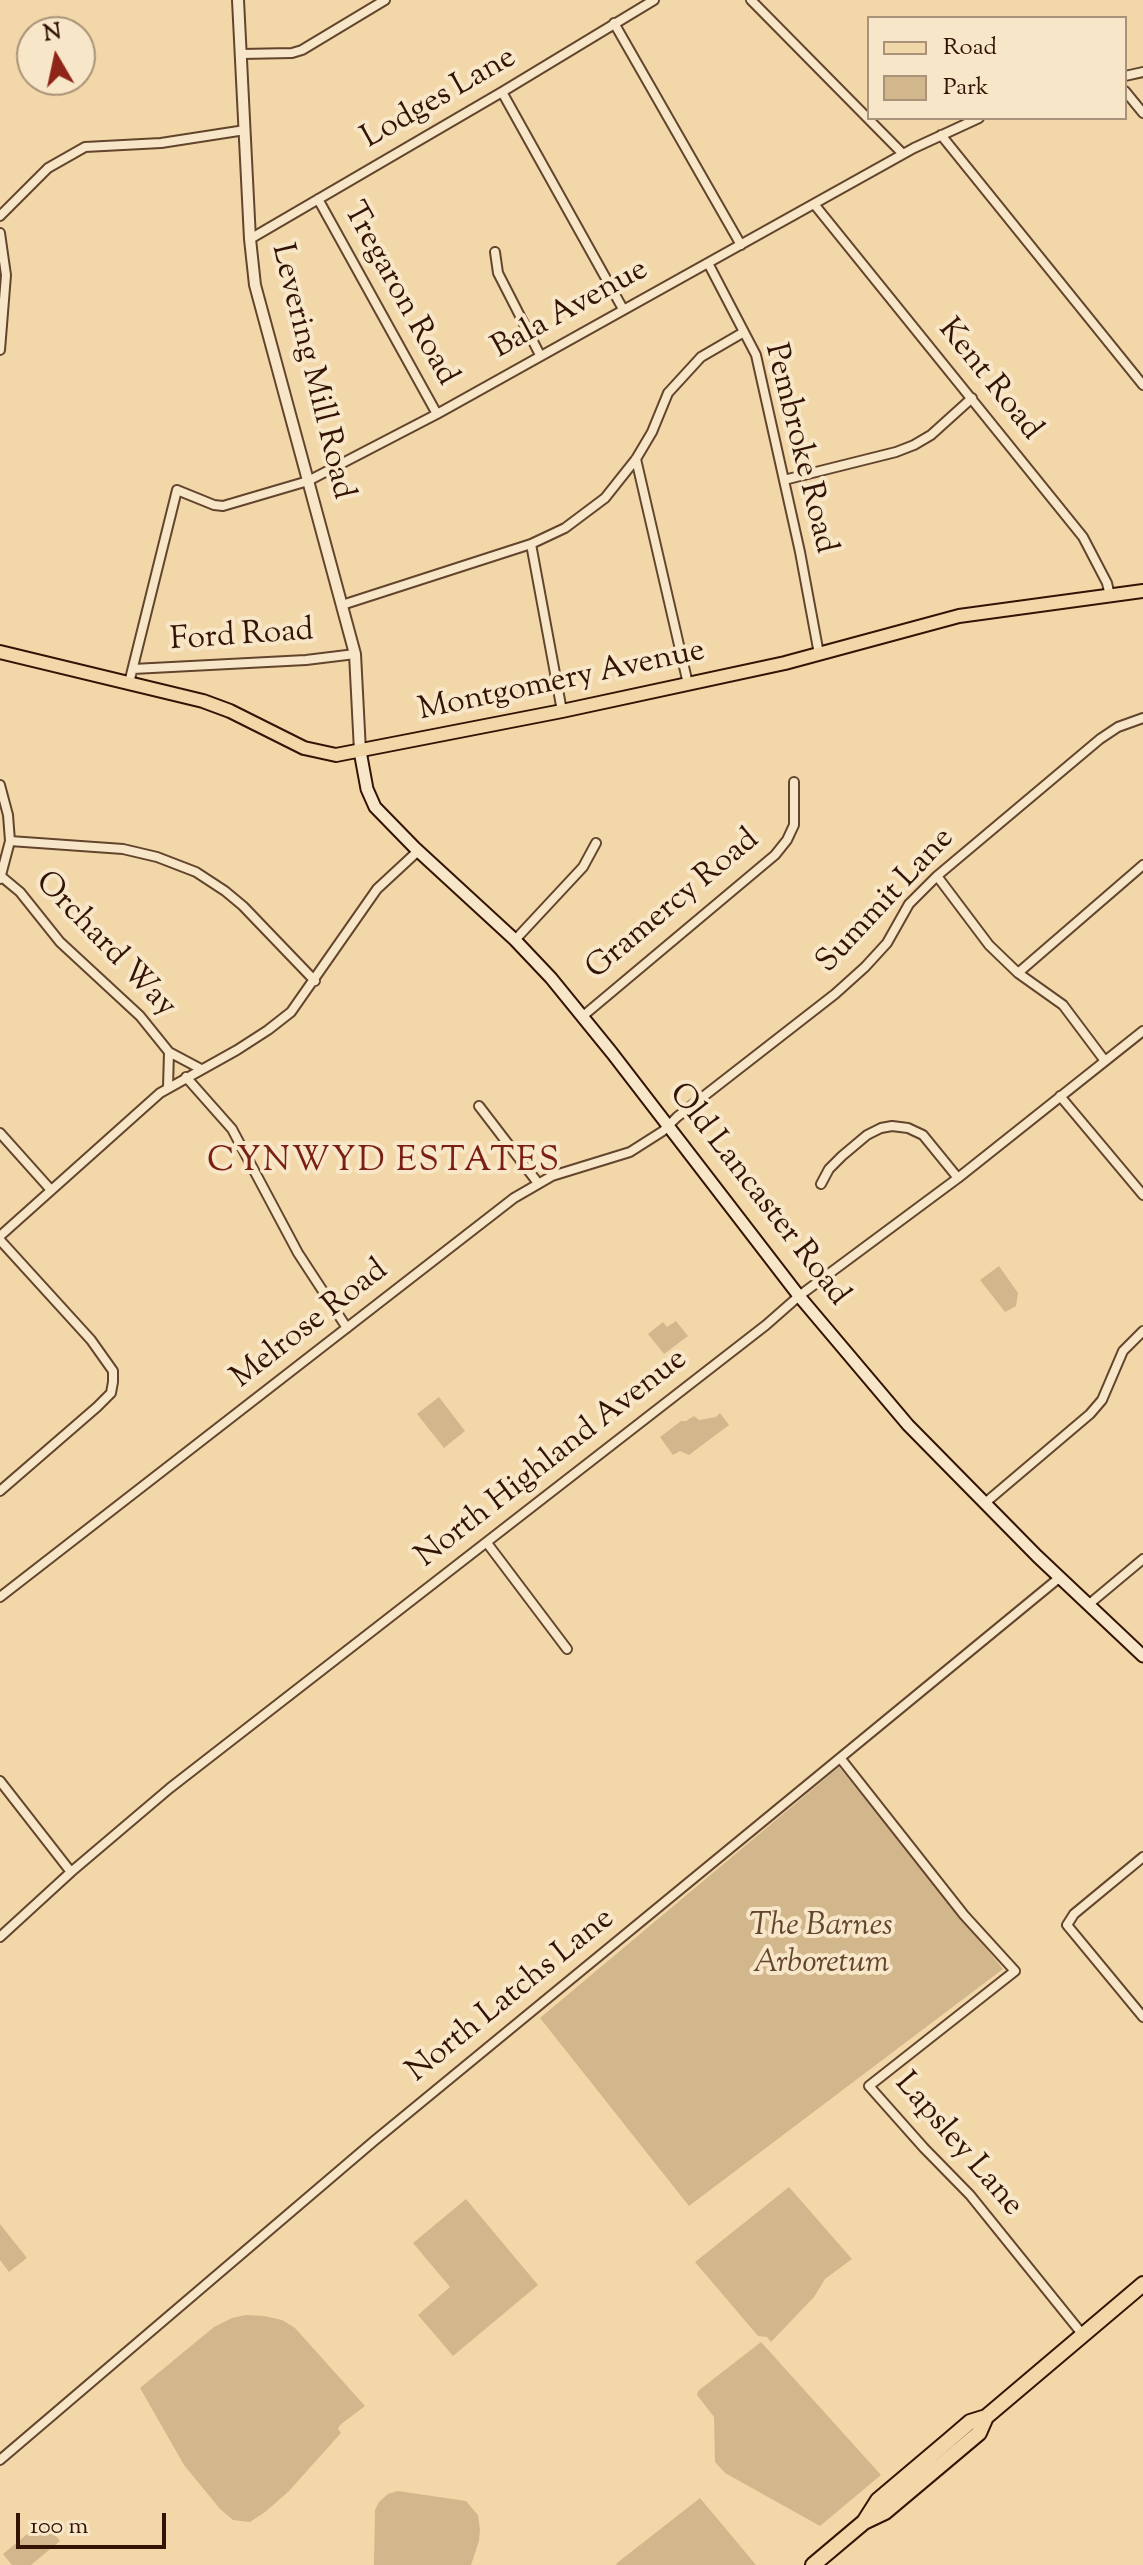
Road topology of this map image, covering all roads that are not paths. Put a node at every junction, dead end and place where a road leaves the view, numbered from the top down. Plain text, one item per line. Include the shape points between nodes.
1 (238, 0) edge
2 (385, 0) edge
3 (654, 0) edge
4 (751, 0) edge
5 (614, 23) junction
6 (241, 54) junction
7 (502, 92) junction
8 (1127, 93) edge
9 (1143, 113) edge
10 (867, 118) edge
11 (869, 120) edge
12 (975, 120) edge
13 (245, 130) junction
14 (941, 135) junction
15 (903, 154) junction
16 (318, 199) junction
17 (814, 204) junction
18 (0, 216) edge
19 (0, 233) edge
20 (250, 239) junction
21 (741, 245) junction
22 (495, 252) dead end
23 (708, 263) junction
24 (623, 309) junction
25 (744, 332) junction
26 (0, 350) edge
27 (540, 355) junction
28 (1143, 385) edge
29 (972, 398) junction
30 (437, 414) junction
31 (636, 459) junction
32 (784, 480) junction
33 (308, 481) junction
34 (531, 544) junction
35 (1143, 591) edge
36 (1110, 596) junction
37 (342, 605) junction
38 (0, 652) edge
39 (355, 654) junction
40 (819, 654) junction
41 (133, 669) junction
42 (129, 683) junction
43 (688, 684) junction
44 (562, 711) junction
45 (1143, 718) edge
46 (360, 751) junction
47 (794, 782) dead end
48 (0, 785) edge
49 (10, 841) junction
50 (596, 843) dead end
51 (418, 851) junction
52 (1143, 865) edge
53 (937, 876) junction
54 (1, 878) edge
55 (515, 940) junction
56 (1018, 973) junction
57 (315, 981) junction
58 (583, 1016) junction
59 (1143, 1031) edge
60 (169, 1052) junction
61 (1105, 1061) junction
62 (201, 1069) junction
63 (186, 1077) junction
64 (168, 1087) junction
65 (1060, 1096) junction
66 (479, 1106) dead end
67 (668, 1125) junction
68 (0, 1133) edge
69 (958, 1178) junction
70 (538, 1183) junction
71 (821, 1184) dead end
72 (51, 1190) junction
73 (1143, 1195) edge
74 (0, 1238) edge
75 (799, 1296) junction
76 (347, 1328) junction
77 (1143, 1331) edge
78 (0, 1491) edge
79 (985, 1503) junction
80 (487, 1543) junction
81 (1143, 1559) edge
82 (1059, 1578) junction
83 (0, 1597) edge
84 (1088, 1605) junction
85 (567, 1649) dead end
86 (1143, 1656) edge
87 (841, 1759) junction
88 (0, 1781) edge
89 (1143, 1857) edge
90 (71, 1872) junction
91 (0, 1937) edge
92 (1143, 1999) edge
93 (1134, 2007) junction
94 (1143, 2017) edge
95 (1143, 2284) edge
96 (1083, 2335) junction
97 (0, 2460) edge
98 (813, 2565) edge

1 - 6 street, Levering Mill Road
2 - 6 street via 302,50
3 - 5 street, Lodges Lane
4 - 10 street
5 - 7 street, Lodges Lane
5 - 21 street
6 - 13 street, Levering Mill Road
7 - 16 street, Lodges Lane
7 - 24 street
8 - 9 street
11 - 15 street
12 - 14 street, Bala Avenue
13 - 18 street via 161,143 85,147 48,168
13 - 20 street, Levering Mill Road
14 - 15 street, Bala Avenue
14 - 28 street
15 - 17 street, Bala Avenue
16 - 20 street, Lodges Lane
16 - 30 street, Tregaron Road
17 - 21 street, Bala Avenue
17 - 29 street, Kent Road
19 - 26 street via 6,275
20 - 33 street, Levering Mill Road via 255,285
21 - 23 street, Bala Avenue
22 - 27 street via 498,273
23 - 24 street, Bala Avenue
23 - 25 street, Pembroke Road
24 - 27 street, Bala Avenue
25 - 31 street via 701,357 668,393
25 - 32 street, Pembroke Road via 756,355
27 - 30 street, Bala Avenue
29 - 32 street via 914,445
29 - 36 street, Kent Road via 1083,537
30 - 33 street, Bala Avenue
31 - 34 street via 605,498 565,528
31 - 43 street
32 - 40 street, Pembroke Road
33 - 37 street, Levering Mill Road
33 - 41 street, Bala Avenue via 223,506 177,490
34 - 37 street
34 - 44 street
35 - 36 main road, Montgomery Avenue
36 - 40 main road, Montgomery Avenue via 959,616
37 - 39 street, Levering Mill Road
38 - 42 main road, Montgomery Avenue
39 - 41 street, Ford Road
39 - 46 street, Levering Mill Road
40 - 43 main road, Montgomery Avenue
41 - 42 street
42 - 46 main road, Montgomery Avenue via 215,705 314,751
43 - 44 main road, Montgomery Avenue
44 - 46 main road, Montgomery Avenue
45 - 53 street, Summit Lane via 1100,739
46 - 51 main road, Old Lancaster Road via 371,802
47 - 58 street, Gramercy Road via 794,825 775,855
48 - 49 street
49 - 54 street
49 - 57 street via 123,849 196,872 243,906
50 - 55 street via 583,867
51 - 55 main road, Old Lancaster Road
51 - 57 street via 381,884
52 - 56 street
53 - 56 street via 974,928
53 - 67 street, Summit Lane via 909,904 887,943 865,967
54 - 60 street, Orchard Way via 140,1016
55 - 58 main road, Old Lancaster Road
56 - 61 street via 1063,1005
57 - 62 street via 298,1005 268,1030
58 - 67 main road, Old Lancaster Road
59 - 61 street, North Highland Avenue
60 - 62 street, Orchard Way
60 - 64 street, Orchard Way
61 - 65 street, North Highland Avenue
62 - 63 street
63 - 64 street
63 - 76 street via 232,1129 298,1253
64 - 72 street
65 - 69 street, North Highland Avenue
65 - 73 street
66 - 70 street
67 - 70 street, Melrose Road via 630,1152
67 - 75 main road, Old Lancaster Road
68 - 72 street
69 - 71 street via 923,1135 892,1126 867,1135 829,1169
69 - 75 street, North Highland Avenue
70 - 76 street, Melrose Road
72 - 74 street
74 - 78 street via 91,1340 113,1371 113,1382 111,1393 97,1407
75 - 79 main road, Old Lancaster Road via 908,1425
75 - 80 street, North Highland Avenue
76 - 83 street, Melrose Road
77 - 79 street via 1123,1351 1102,1400 1090,1414
79 - 82 main road, Old Lancaster Road
80 - 85 street
80 - 90 street, North Highland Avenue via 170,1788
81 - 84 street
82 - 84 main road, Old Lancaster Road
82 - 87 street, North Latchs Lane
84 - 86 main road, Old Lancaster Road
87 - 96 street, Lapsley Lane via 1015,1971 869,2086 970,2195
87 - 97 street, North Latchs Lane via 362,2151
88 - 90 street
89 - 93 street via 1067,1922
90 - 91 street, North Highland Avenue
92 - 93 street
93 - 94 street
95 - 96 highway
96 - 98 highway via 986,2417 979,2433 958,2451

